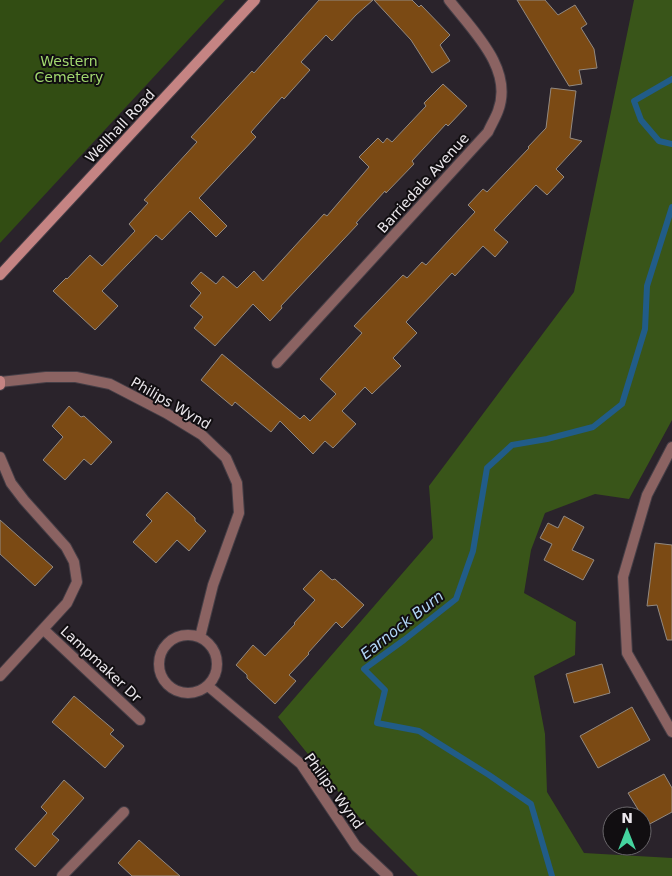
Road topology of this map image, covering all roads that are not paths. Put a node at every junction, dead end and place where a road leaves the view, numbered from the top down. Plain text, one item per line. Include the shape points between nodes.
1 (255, 0) edge
2 (449, 0) edge
3 (3, 273) edge
4 (0, 283) edge
5 (277, 363) dead end
6 (0, 383) edge
7 (672, 447) edge
8 (0, 457) edge
9 (0, 476) edge
10 (11, 483) junction
11 (43, 629) junction
12 (200, 637) junction
13 (0, 676) edge
14 (208, 686) junction
15 (140, 720) dead end
16 (672, 732) edge
17 (124, 812) dead end
18 (62, 876) edge
19 (388, 876) edge

1 - 3 street, Wellhall Road
2 - 5 street, Barriedale Avenue via 498,67 502,89 499,110 488,132
3 - 4 street, Wellhall Road
6 - 12 street, Philips Wynd via 76,377 110,384 202,434 226,458 237,483 239,512 213,585
7 - 16 street via 647,495 623,577 627,653
8 - 10 street, Lampmaker Dr
9 - 10 street, Lampmaker Dr
10 - 11 street, Lampmaker Dr via 66,547 74,562 77,582 67,603
11 - 13 street, Lampmaker Dr
11 - 15 street, Lampmaker Dr
12 - 14 street via 214,651 217,660 214,679
12 - 14 street via 191,635 172,639 160,654 158,664 164,682 180,693 200,692
14 - 19 street, Philips Wynd via 301,764 356,846
17 - 18 street

